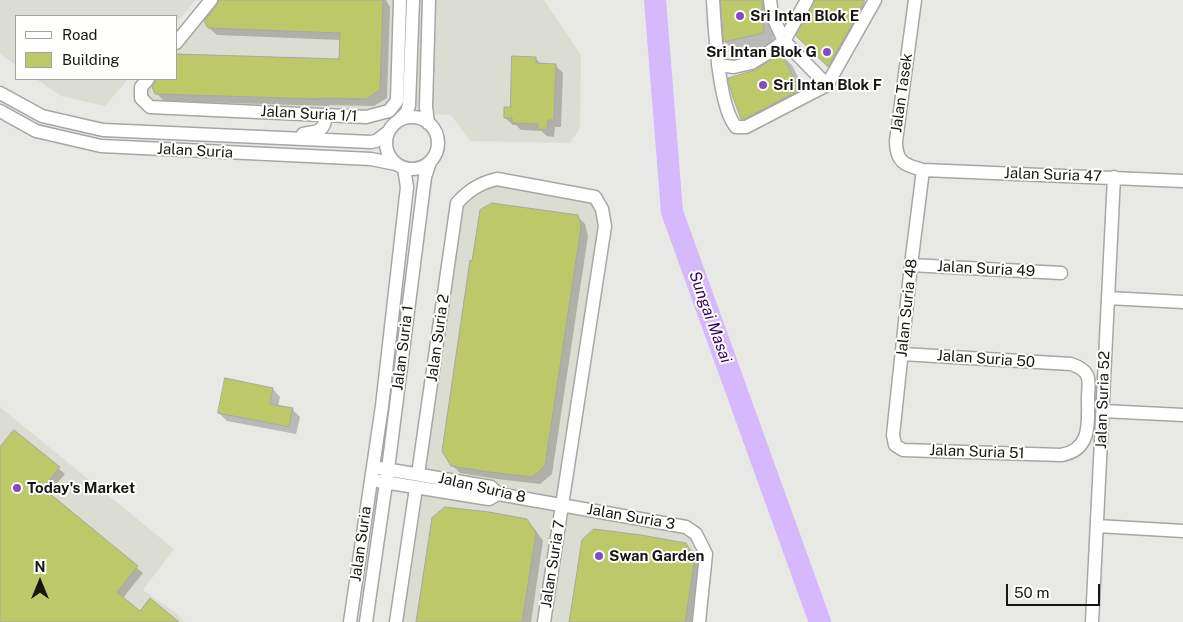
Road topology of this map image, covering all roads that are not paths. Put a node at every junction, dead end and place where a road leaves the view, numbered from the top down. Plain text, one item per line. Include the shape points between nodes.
1 (210, 0) edge
2 (400, 0) edge
3 (413, 0) edge
4 (429, 0) edge
5 (712, 0) edge
6 (770, 0) edge
7 (807, 0) edge
8 (875, 0) edge
9 (915, 0) edge
10 (178, 40) edge
11 (784, 41) junction
12 (718, 65) junction
13 (147, 80) edge
14 (827, 85) junction
15 (0, 93) edge
16 (0, 111) edge
17 (326, 115) junction
18 (400, 119) junction
19 (428, 123) junction
20 (388, 132) junction
21 (283, 138) junction
22 (430, 162) junction
23 (400, 166) junction
24 (922, 170) junction
25 (1114, 177) junction
26 (1183, 181) edge
27 (595, 197) joint
28 (911, 265) junction
29 (1061, 273) dead end
30 (1108, 298) junction
31 (1183, 302) edge
32 (902, 354) junction
33 (1103, 411) junction
34 (1183, 415) edge
35 (1087, 431) junction
36 (1102, 431) junction
37 (895, 445) joint
38 (388, 469) junction
39 (372, 473) junction
40 (418, 474) junction
41 (386, 482) junction
42 (416, 488) junction
43 (498, 494) junction
44 (562, 505) junction
45 (1097, 526) junction
46 (1183, 531) edge
47 (378, 535) joint
48 (350, 622) edge
49 (366, 622) edge
50 (396, 622) edge
51 (544, 622) edge
52 (699, 622) edge
53 (1092, 622) edge

1 - 10 street
2 - 17 street, Jalan Suria 1/1 via 397,101 389,110 366,117
3 - 18 street via 409,105
4 - 19 street
5 - 12 street
6 - 11 street via 772,15
7 - 11 street
8 - 14 street
9 - 24 street, Jalan Tasek via 896,151 901,162
11 - 12 street via 751,63
11 - 14 street
12 - 14 street via 730,120 736,128 746,127
13 - 17 street, Jalan Suria 1/1 via 141,87 141,98 150,107
15 - 21 street, Jalan Suria via 42,116 103,130
16 - 23 street, Jalan Suria via 36,131 101,146 371,159
17 - 21 street via 324,126 319,131
18 - 19 street via 417,117
18 - 20 street
19 - 22 street via 438,139 438,147
20 - 21 street, Jalan Suria via 371,142
20 - 23 street via 386,150
22 - 23 street via 413,169
22 - 38 street, Jalan Suria 1 via 425,177
23 - 39 street, Jalan Suria 1 via 407,187
24 - 25 street, Jalan Suria 47
24 - 28 street, Jalan Suria 48
25 - 26 street, Jalan Suria 47
25 - 30 street, Jalan Suria 52
27 - 40 street, Jalan Suria 2 via 497,179 470,189 457,203
27 - 44 street, Jalan Suria 7 via 602,209 605,226
28 - 29 street, Jalan Suria 49
28 - 32 street, Jalan Suria 48
30 - 31 street
30 - 33 street, Jalan Suria 52
32 - 35 street, Jalan Suria 50 via 1071,364 1082,369 1088,377
32 - 37 street, Jalan Suria 48 via 893,435
33 - 34 street
33 - 36 street, Jalan Suria 52
35 - 36 street
35 - 37 street, Jalan Suria 51 via 1077,449 1061,455 903,450
36 - 45 street, Jalan Suria 52
38 - 39 street, Jalan Suria 8
38 - 40 street, Jalan Suria 8
38 - 41 street, Jalan Suria 1
39 - 41 street
39 - 48 street, Jalan Suria
40 - 43 street, Jalan Suria 8 via 491,488
41 - 42 street
41 - 47 street, Jalan Suria 1
42 - 43 street via 490,499
42 - 50 street
43 - 44 street, Jalan Suria 8
44 - 51 street, Jalan Suria 7
44 - 52 street, Jalan Suria 3 via 682,526 696,534 706,554
45 - 46 street
45 - 53 street, Jalan Suria 52
47 - 49 street, Jalan Suria

